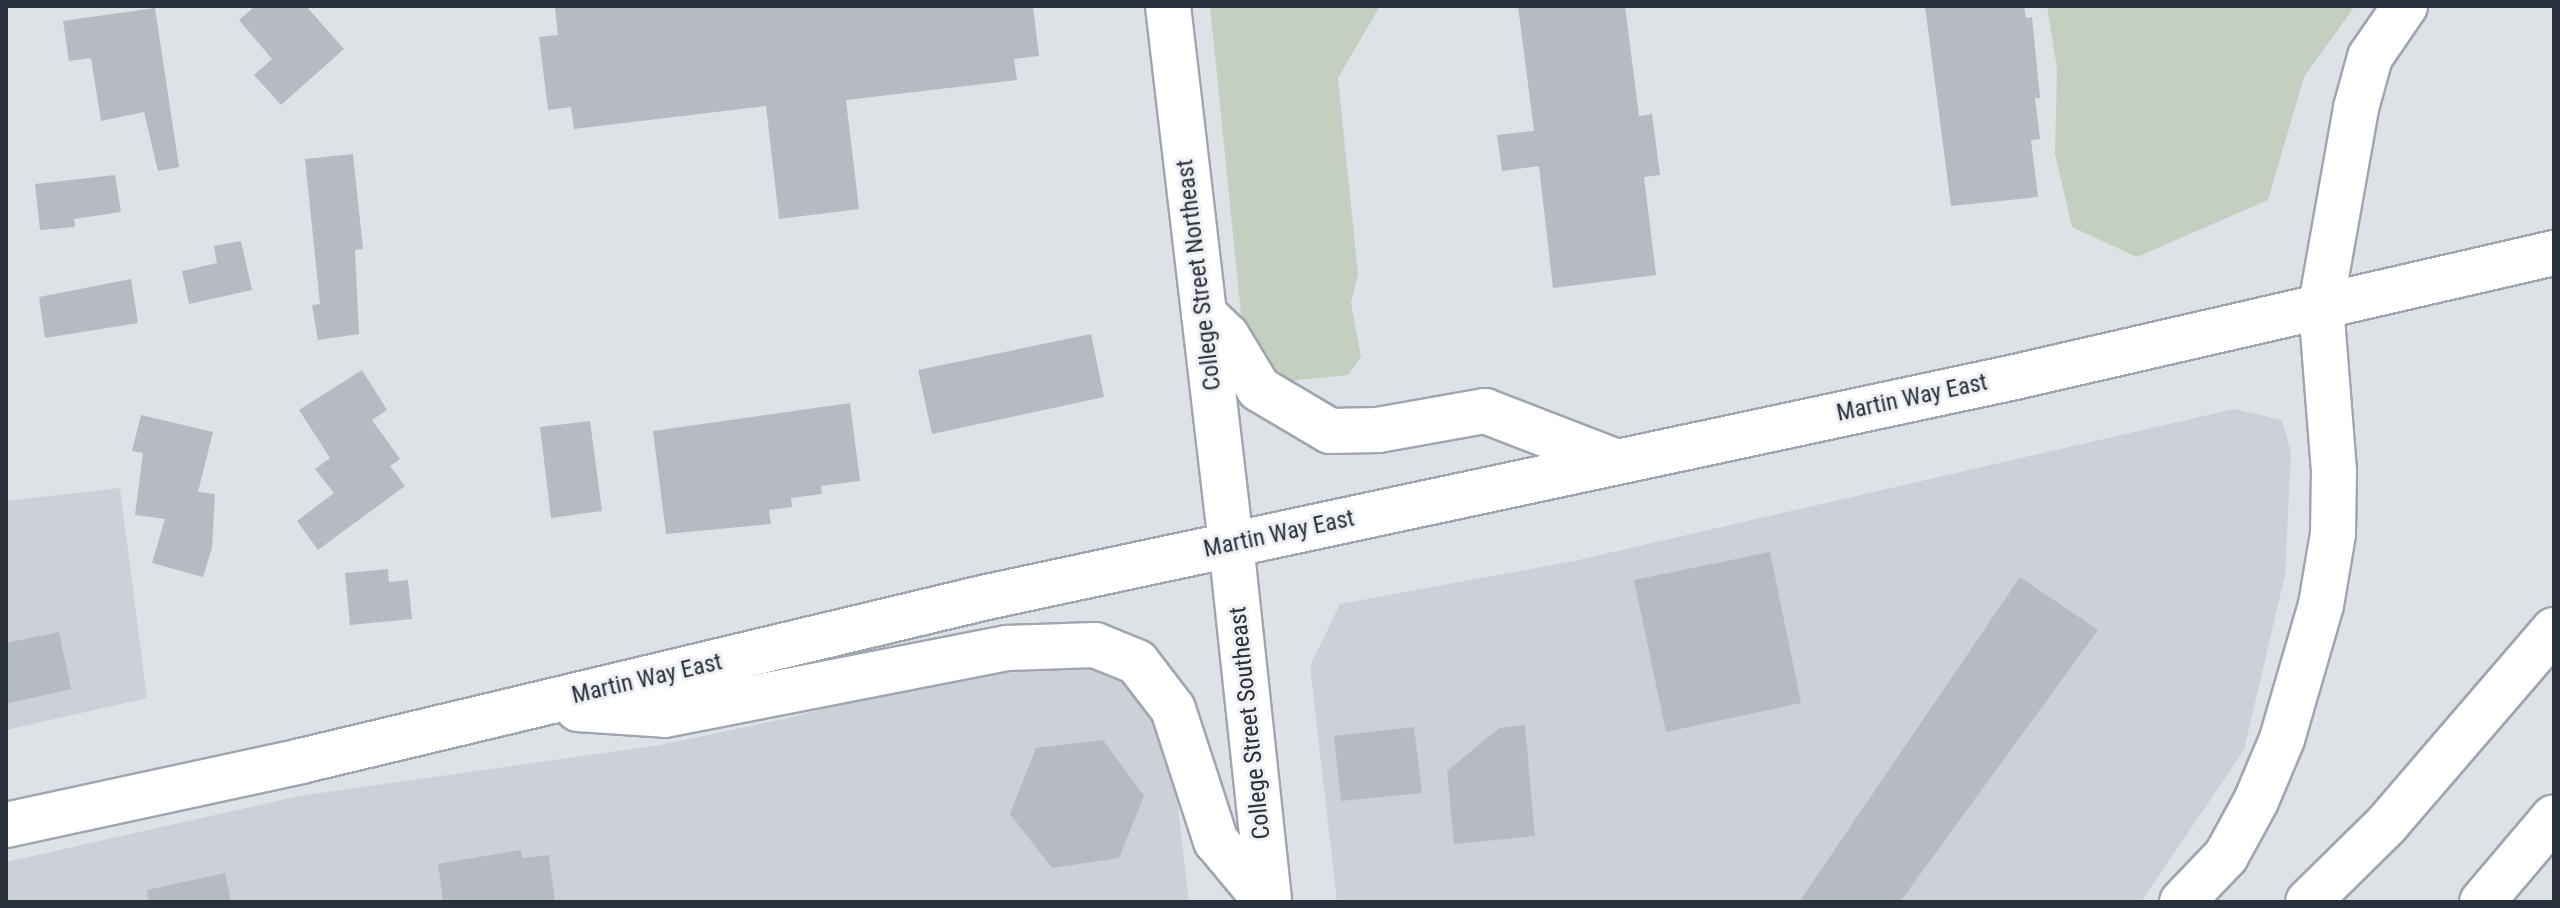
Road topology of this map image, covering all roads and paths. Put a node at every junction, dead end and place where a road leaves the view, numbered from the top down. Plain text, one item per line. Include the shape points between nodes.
1 (1168, 6) edge
2 (2405, 6) edge
3 (2554, 253) edge
4 (2321, 305) junction
5 (1204, 314) junction
6 (1612, 460) junction
7 (1231, 544) junction
8 (2554, 630) edge
9 (536, 706) junction
10 (2554, 817) edge
11 (6, 825) edge
12 (1268, 902) edge
13 (2182, 902) edge
14 (2308, 902) edge
15 (2482, 902) edge

1 - 5 main road, College Street Northeast
2 - 4 main road via 2367,70 2338,189
3 - 4 main road, Martin Way East
4 - 6 main road, Martin Way East via 2015,377
4 - 13 main road via 2334,471 2333,534 2321,605 2282,739 2256,801 2226,856
5 - 6 main road via 1227,336 1259,389 1330,431 1378,430 1485,411
5 - 7 main road, College Street Northeast
6 - 7 main road, Martin Way East
7 - 9 main road, Martin Way East
7 - 12 main road, College Street Southeast
8 - 14 main road via 2387,824
9 - 11 main road, Martin Way East
9 - 12 main road via 665,715 1007,648 1095,645 1137,662 1173,709 1216,841
10 - 15 main road

